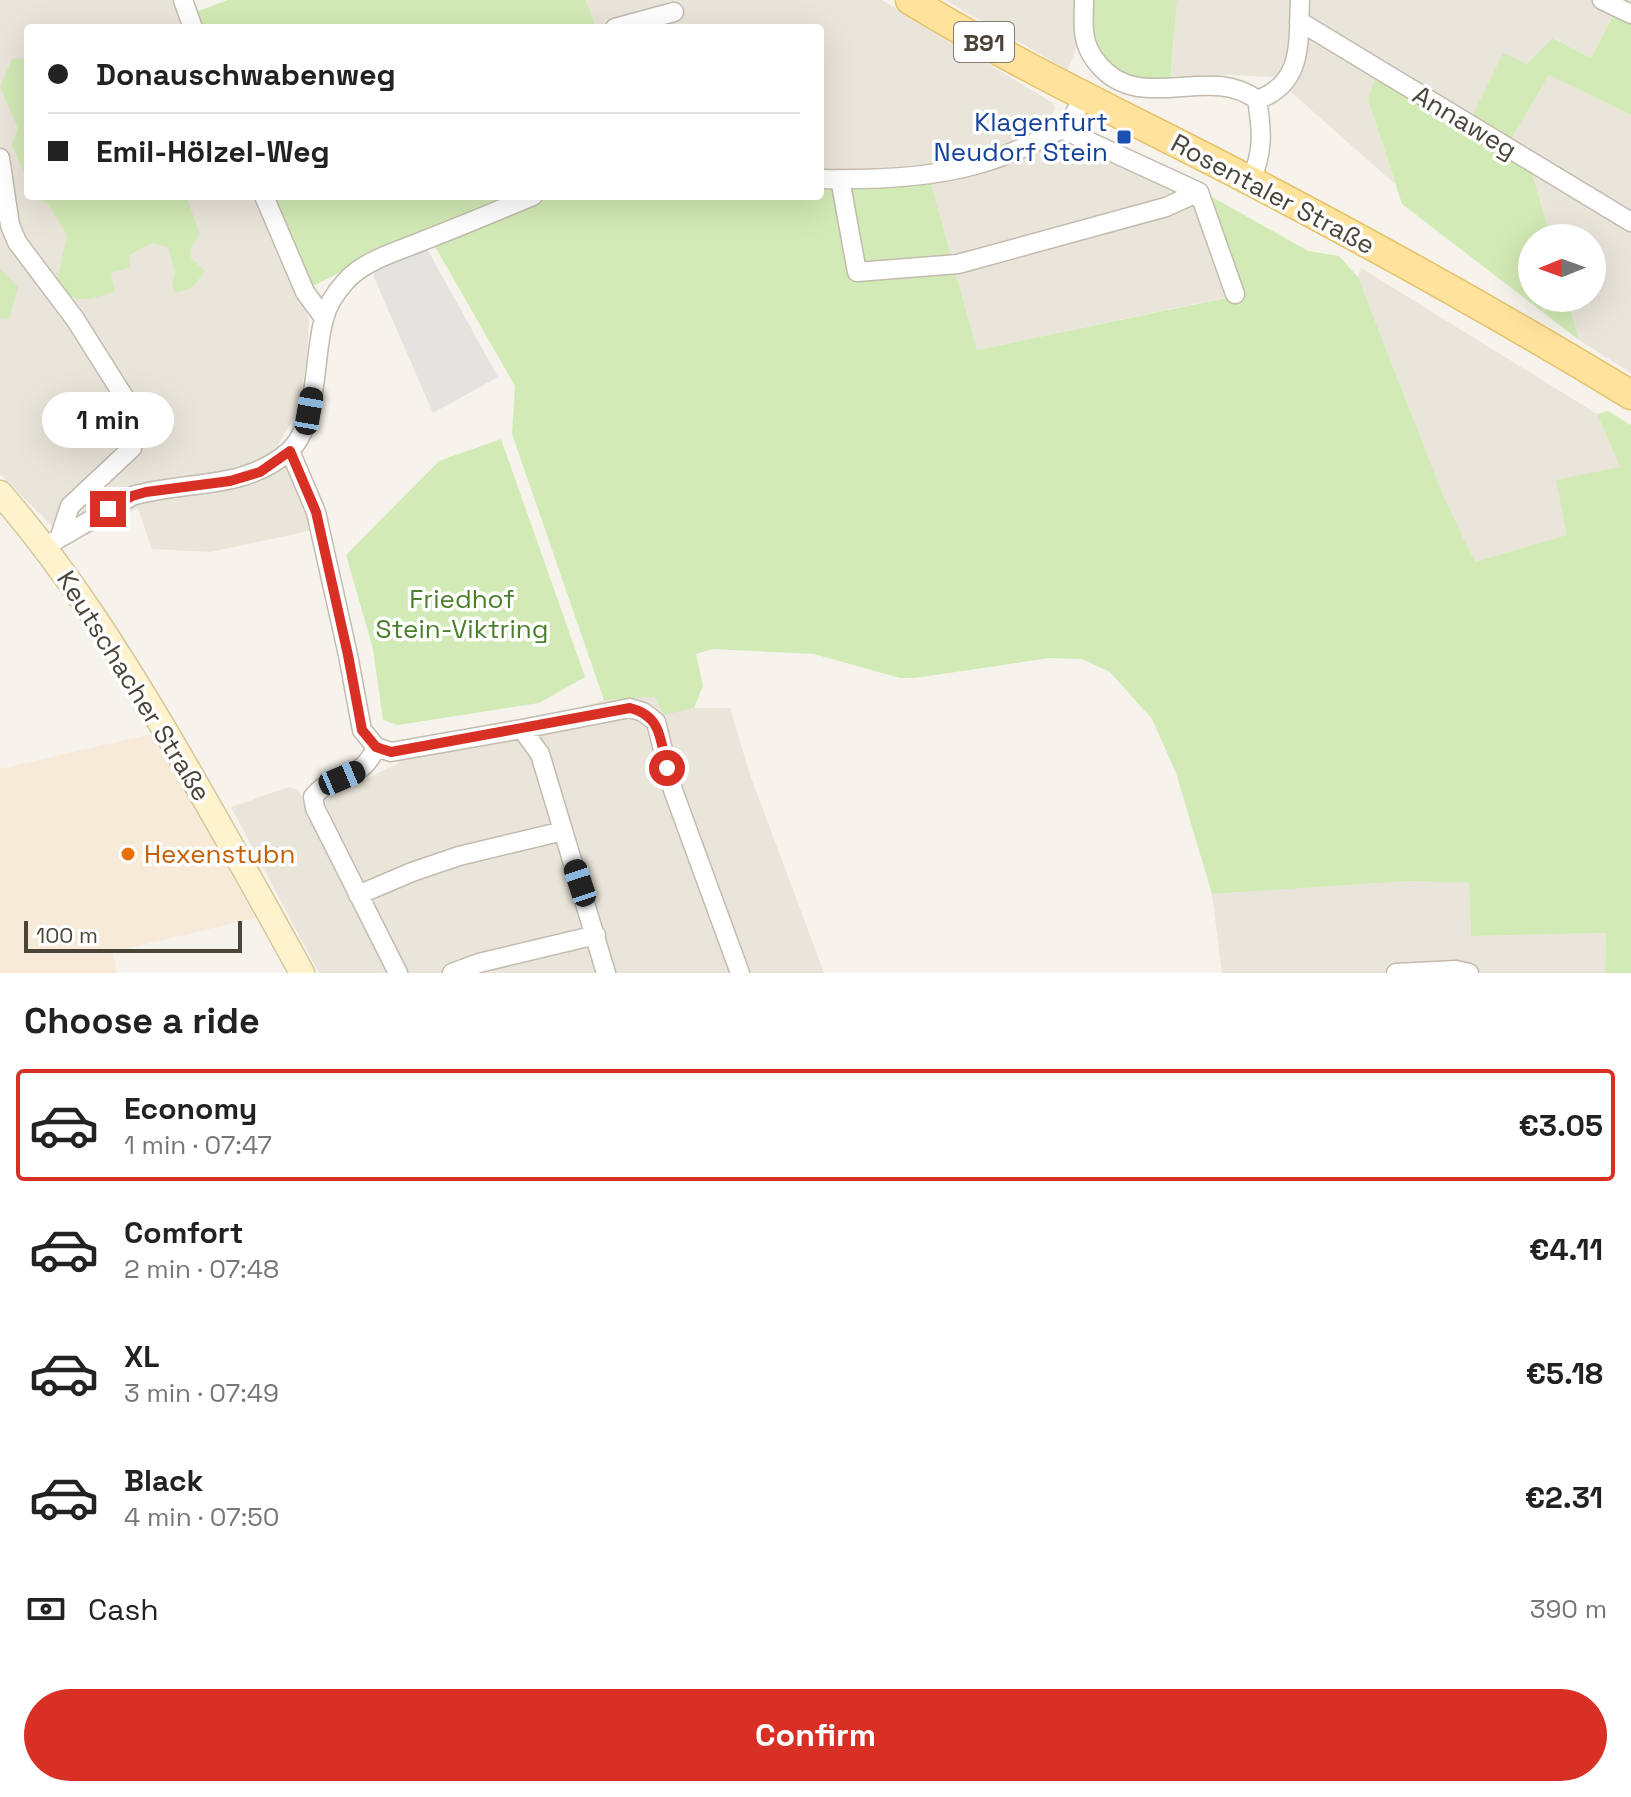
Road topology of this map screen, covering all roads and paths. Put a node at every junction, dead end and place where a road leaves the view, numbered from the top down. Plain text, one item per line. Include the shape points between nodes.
1 (183, 0) edge
2 (910, 0) edge
3 (1084, 0) edge
4 (1300, 0) edge
5 (1602, 0) edge
6 (674, 12) dead end
7 (1631, 14) edge
8 (1299, 21) junction
9 (192, 24) edge
10 (630, 24) edge
11 (1084, 96) junction
12 (1257, 100) junction
13 (1062, 129) junction
14 (0, 158) edge
15 (824, 179) edge
16 (840, 179) junction
17 (1250, 181) junction
18 (1199, 192) junction
19 (266, 200) edge
20 (524, 200) edge
21 (1631, 222) edge
22 (1235, 294) dead end
23 (324, 318) junction
24 (1631, 395) edge
25 (290, 451) junction
26 (0, 493) edge
27 (53, 541) junction
28 (522, 729) junction
29 (376, 747) junction
30 (563, 831) junction
31 (358, 895) junction
32 (596, 935) junction
33 (1420, 972) edge
34 (302, 973) edge
35 (398, 973) edge
36 (452, 973) edge
37 (606, 973) edge
38 (740, 973) edge
39 (1396, 973) edge
40 (1469, 973) edge

1 - 9 street
2 - 11 main road, Rosentaler Straße / B91
3 - 12 street via 1084,35 1092,57 1119,82 1151,89 1228,85
4 - 8 street
5 - 7 street
6 - 10 street
8 - 12 street via 1294,70 1274,94
8 - 21 street, Annaweg
11 - 13 street
11 - 17 main road, Rosentaler Straße / B91
12 - 17 street via 1261,148
13 - 16 street via 973,166
13 - 18 street
14 - 27 street via 17,242 75,319 133,411 132,448 70,506
15 - 16 street
16 - 18 street via 857,272 958,264 1166,207
17 - 24 main road, Rosentaler Straße / B91 via 1448,286
18 - 22 street
19 - 23 street via 305,292
20 - 23 street via 365,267 347,280
23 - 25 street via 309,411
25 - 27 street via 260,472 230,481 132,496
25 - 29 street via 316,512 362,730
26 - 27 main road, Keutschacher Straße
27 - 34 main road, Keutschacher Straße
28 - 29 street via 391,752
28 - 30 street via 540,754
28 - 38 street via 630,708 656,722 673,790
29 - 31 street via 363,769 321,787 313,797
30 - 31 street via 459,856
30 - 32 street
31 - 35 street
32 - 36 street
32 - 37 street
33 - 39 street
33 - 40 street

